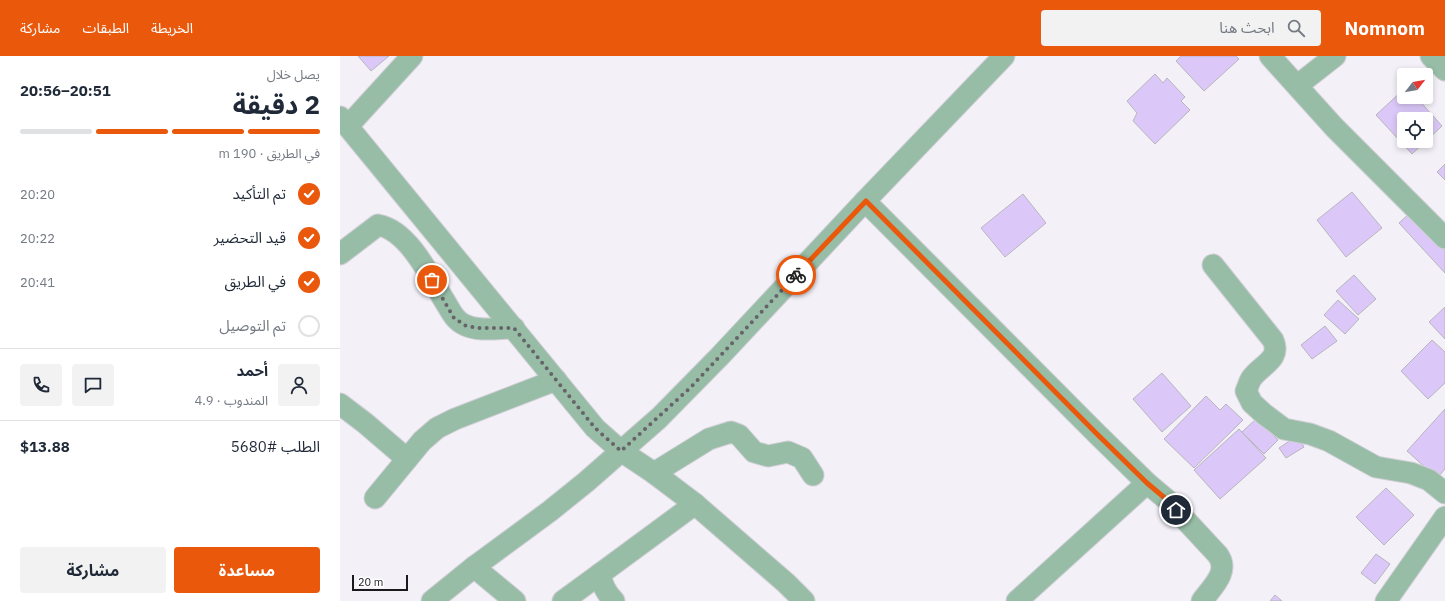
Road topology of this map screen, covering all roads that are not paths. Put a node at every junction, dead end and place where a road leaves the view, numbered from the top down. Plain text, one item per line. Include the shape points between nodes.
1 (412, 56) edge
2 (1004, 56) edge
3 (1270, 56) edge
4 (1335, 56) edge
5 (1431, 56) edge
6 (1445, 70) edge
7 (1298, 85) junction
8 (344, 121) edge
9 (866, 201) junction
10 (1445, 238) edge
11 (340, 254) edge
12 (1213, 265) dead end
13 (514, 328) junction
14 (556, 380) junction
15 (340, 404) edge
16 (621, 451) junction
17 (407, 458) junction
18 (654, 473) junction
19 (813, 475) dead end
20 (1147, 483) junction
21 (1445, 493) edge
22 (375, 498) dead end
23 (695, 504) junction
24 (1445, 516) edge
25 (474, 567) junction
26 (600, 574) junction
27 (432, 601) edge
28 (514, 601) edge
29 (563, 601) edge
30 (614, 601) edge
31 (804, 601) edge
32 (1017, 601) edge
33 (1202, 601) edge
34 (1386, 601) edge

1 - 8 street
2 - 9 street
3 - 7 street
4 - 7 street
5 - 6 street
7 - 10 street via 1334,127
8 - 13 street
9 - 16 street via 695,382
9 - 20 street
11 - 13 street via 378,225 385,226 399,235 417,256 454,318 466,326
12 - 21 street via 1276,347 1274,357 1250,379 1246,391 1252,403 1284,428 1329,441 1376,467 1411,473 1429,480
13 - 14 street
14 - 16 street via 595,428
14 - 17 street via 437,428
15 - 17 street
16 - 18 street
16 - 25 street via 550,511
17 - 22 street
18 - 19 street via 709,439 731,432 739,435 754,452 768,456 788,452 802,458
18 - 23 street
20 - 32 street
20 - 33 street via 1166,499 1222,561 1223,569
23 - 26 street
23 - 31 street
24 - 34 street
25 - 27 street
25 - 28 street
26 - 29 street
26 - 30 street via 606,593

